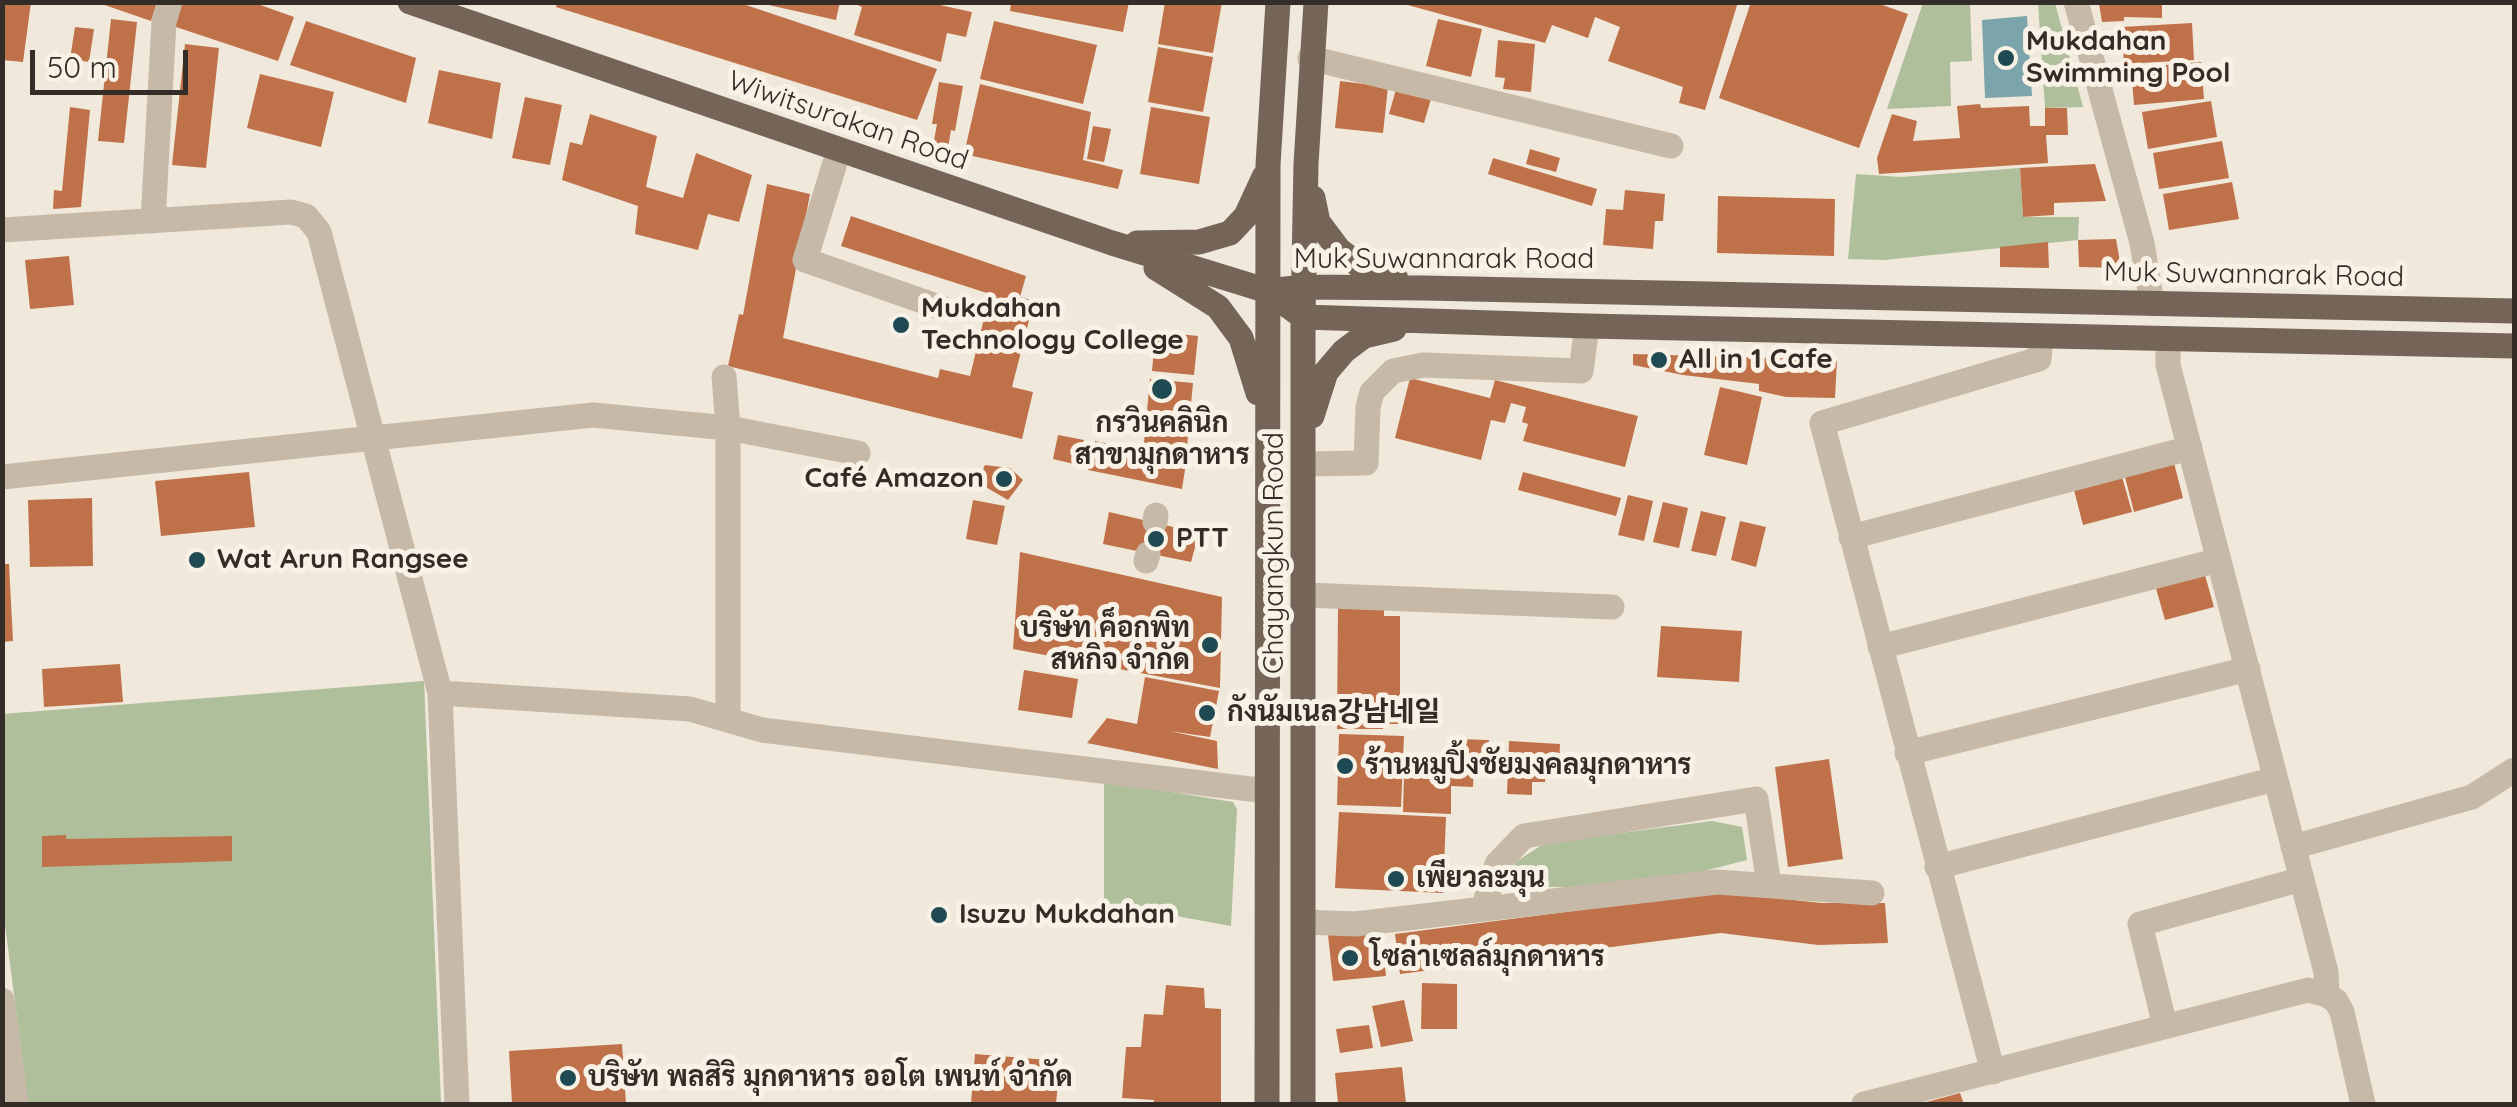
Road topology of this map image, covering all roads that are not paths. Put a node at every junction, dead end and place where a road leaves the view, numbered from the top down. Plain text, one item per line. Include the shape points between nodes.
1 (170, 2) edge
2 (410, 2) edge
3 (1278, 2) edge
4 (1316, 2) edge
5 (2076, 2) edge
6 (1310, 58) junction
7 (1672, 146) dead end
8 (839, 150) junction
9 (1306, 164) junction
10 (1268, 165) junction
11 (153, 221) junction
12 (2, 230) edge
13 (1112, 244) junction
14 (1304, 287) junction
15 (1424, 288) junction
16 (1268, 291) junction
17 (1818, 295) junction
18 (2152, 303) junction
19 (942, 308) dead end
20 (2514, 311) edge
21 (1303, 316) junction
22 (1428, 321) junction
23 (1587, 326) junction
24 (1816, 331) junction
25 (2040, 336) junction
26 (2168, 340) junction
27 (2514, 346) edge
28 (724, 377) dead end
29 (728, 428) junction
30 (372, 437) junction
31 (2190, 448) junction
32 (1268, 451) junction
33 (858, 453) dead end
34 (1304, 456) junction
35 (4, 470) edge
36 (1851, 537) junction
37 (2218, 560) junction
38 (1305, 595) junction
39 (1612, 607) dead end
40 (1880, 647) junction
41 (2248, 668) junction
42 (440, 694) junction
43 (728, 720) junction
44 (1907, 754) junction
45 (2514, 770) edge
46 (2276, 779) junction
47 (1267, 791) junction
48 (2293, 846) junction
49 (1937, 868) junction
50 (2302, 879) junction
51 (1769, 885) junction
52 (1872, 893) dead end
53 (1483, 909) junction
54 (1304, 922) junction
55 (2327, 995) junction
56 (2, 1000) edge
57 (2165, 1026) junction
58 (1993, 1072) junction
59 (16, 1104) edge
60 (457, 1104) edge
61 (1268, 1104) edge
62 (1303, 1104) edge
63 (1864, 1104) edge
64 (2363, 1104) edge

1 - 11 street
2 - 8 main road, Wiwitsurakan Road
3 - 10 main road, Chayangkun Road
4 - 6 main road, Chayangkun Road
5 - 18 street via 2142,242
6 - 7 street
6 - 9 main road, Chayangkun Road
8 - 13 main road, Wiwitsurakan Road
8 - 19 street via 806,260
9 - 14 main road, Chayangkun Road
9 - 15 main road via 1318,222 1339,250 1364,270
10 - 13 main road via 1257,197 1230,233 1198,242
10 - 16 main road, Chayangkun Road
11 - 12 street
11 - 30 street via 306,216 318,232
13 - 16 main road, Wiwitsurakan Road
13 - 32 main road via 1195,289 1242,338
14 - 15 main road, Muk Suwannarak Road
14 - 16 main road, Muk Suwannarak Road
14 - 21 main road, Chayangkun Road
15 - 17 main road, Muk Suwannarak Road
16 - 21 main road, Muk Suwannarak Road
16 - 32 main road, Chayangkun Road
17 - 18 main road, Muk Suwannarak Road
17 - 24 main road
18 - 20 main road, Muk Suwannarak Road
21 - 22 main road, Muk Suwannarak Road
21 - 34 main road, Chayangkun Road
22 - 23 main road, Muk Suwannarak Road
22 - 34 main road via 1364,336 1344,351 1326,372
23 - 24 main road, Muk Suwannarak Road
23 - 34 street via 1581,371 1423,365 1393,371 1372,392 1366,463
24 - 25 main road, Muk Suwannarak Road
25 - 26 main road, Muk Suwannarak Road
25 - 36 street via 2039,359 1822,423
26 - 27 main road, Muk Suwannarak Road
26 - 31 street via 2168,366
28 - 29 street
29 - 30 street via 594,415
29 - 33 street
29 - 43 street
30 - 35 street
30 - 42 street
31 - 36 street
31 - 37 street
32 - 47 main road, Chayangkun Road
34 - 38 main road, Chayangkun Road
36 - 40 street
37 - 40 street
37 - 41 street
38 - 39 street
38 - 54 main road, Chayangkun Road
40 - 44 street
41 - 44 street
41 - 46 street
42 - 43 street via 690,709
42 - 60 street
43 - 47 street via 762,730
44 - 49 street
45 - 48 street via 2472,797
46 - 48 street
46 - 49 street
47 - 61 main road, Chayangkun Road
48 - 50 street
49 - 58 street
50 - 55 street
50 - 57 street via 2140,924
51 - 52 street
51 - 53 street via 1717,882
51 - 53 street via 1756,799 1524,836 1497,864
53 - 54 street via 1355,924
54 - 62 main road, Chayangkun Road
55 - 57 street via 2297,991
55 - 64 street via 2342,1012
56 - 59 street
57 - 58 street
58 - 63 street

